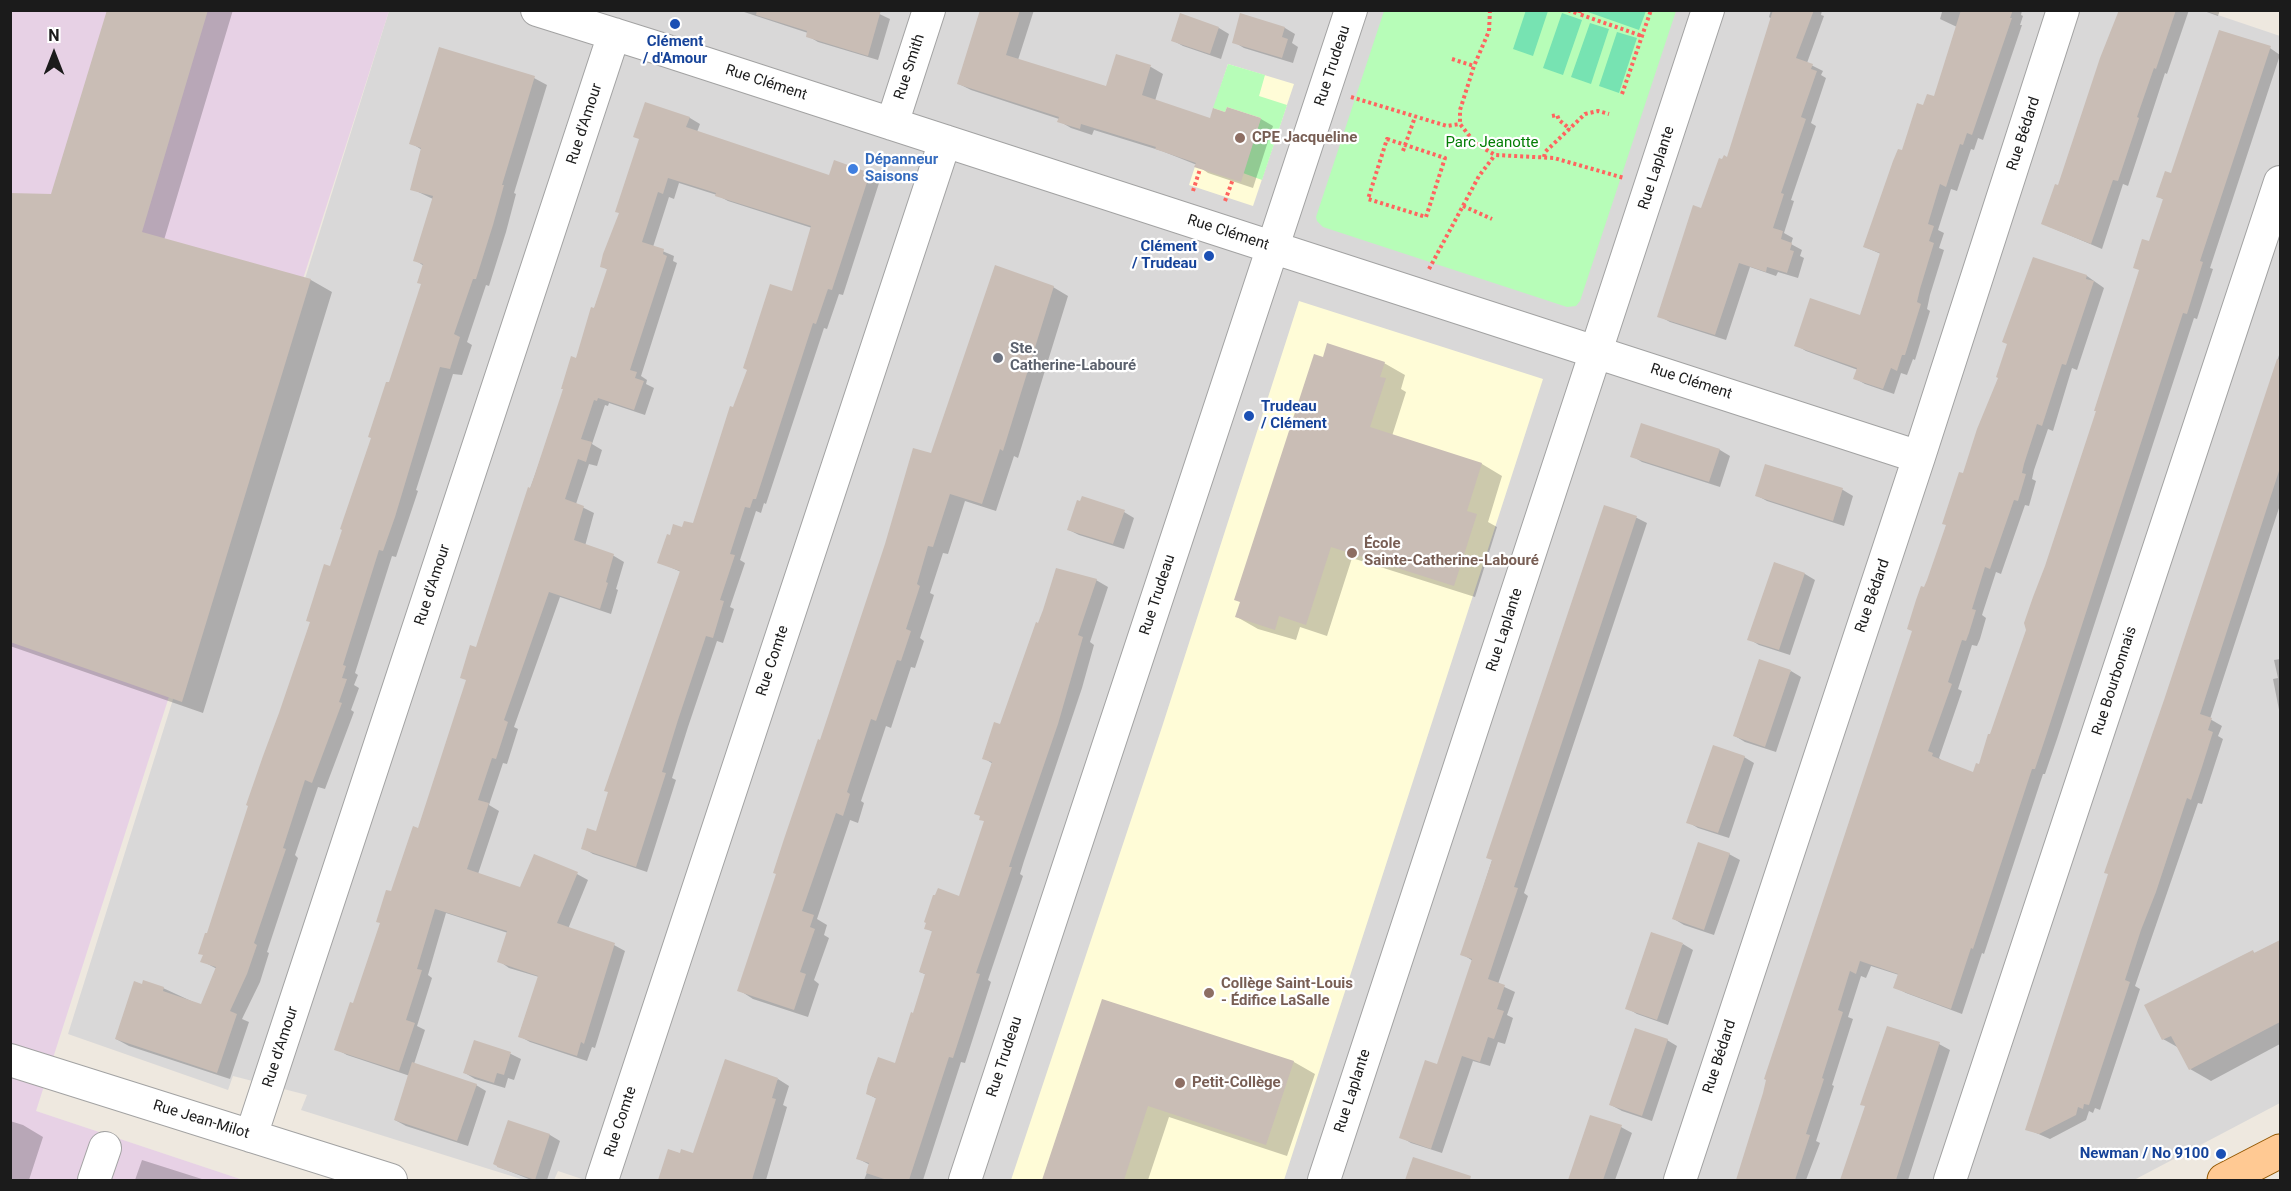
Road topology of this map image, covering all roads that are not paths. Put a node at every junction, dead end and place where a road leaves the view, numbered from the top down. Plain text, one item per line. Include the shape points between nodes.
1 (537, 10) edge
2 (928, 10) edge
3 (1351, 10) edge
4 (1708, 10) edge
5 (2063, 10) edge
6 (614, 34) junction
7 (892, 124) junction
8 (945, 141) junction
9 (2280, 182) edge
10 (1273, 247) junction
11 (1597, 352) junction
12 (1919, 457) junction
13 (10, 1060) edge
14 (252, 1136) junction
15 (105, 1148) dead end
16 (2280, 1151) edge
17 (94, 1180) edge
18 (391, 1180) edge
19 (602, 1180) edge
20 (965, 1180) edge
21 (1324, 1180) edge
22 (1680, 1180) edge
23 (1950, 1180) edge
24 (2224, 1180) edge

1 - 6 street, Rue Clément
2 - 7 street, Rue Smith
3 - 10 street, Rue Trudeau
4 - 11 street, Rue Laplante
5 - 12 street, Rue Bédard
6 - 7 street, Rue Clément
6 - 14 street, Rue d'Amour
7 - 8 street, Rue Clément
8 - 10 street, Rue Clément
8 - 19 street, Rue Comte
9 - 23 street, Rue Bourbonnais
10 - 11 street, Rue Clément
10 - 20 street, Rue Trudeau
11 - 12 street, Rue Clément
11 - 21 street, Rue Laplante
12 - 22 street, Rue Bédard
13 - 14 street, Rue Jean-Milot
14 - 18 street, Rue Jean-Milot
15 - 17 street
16 - 24 main road

